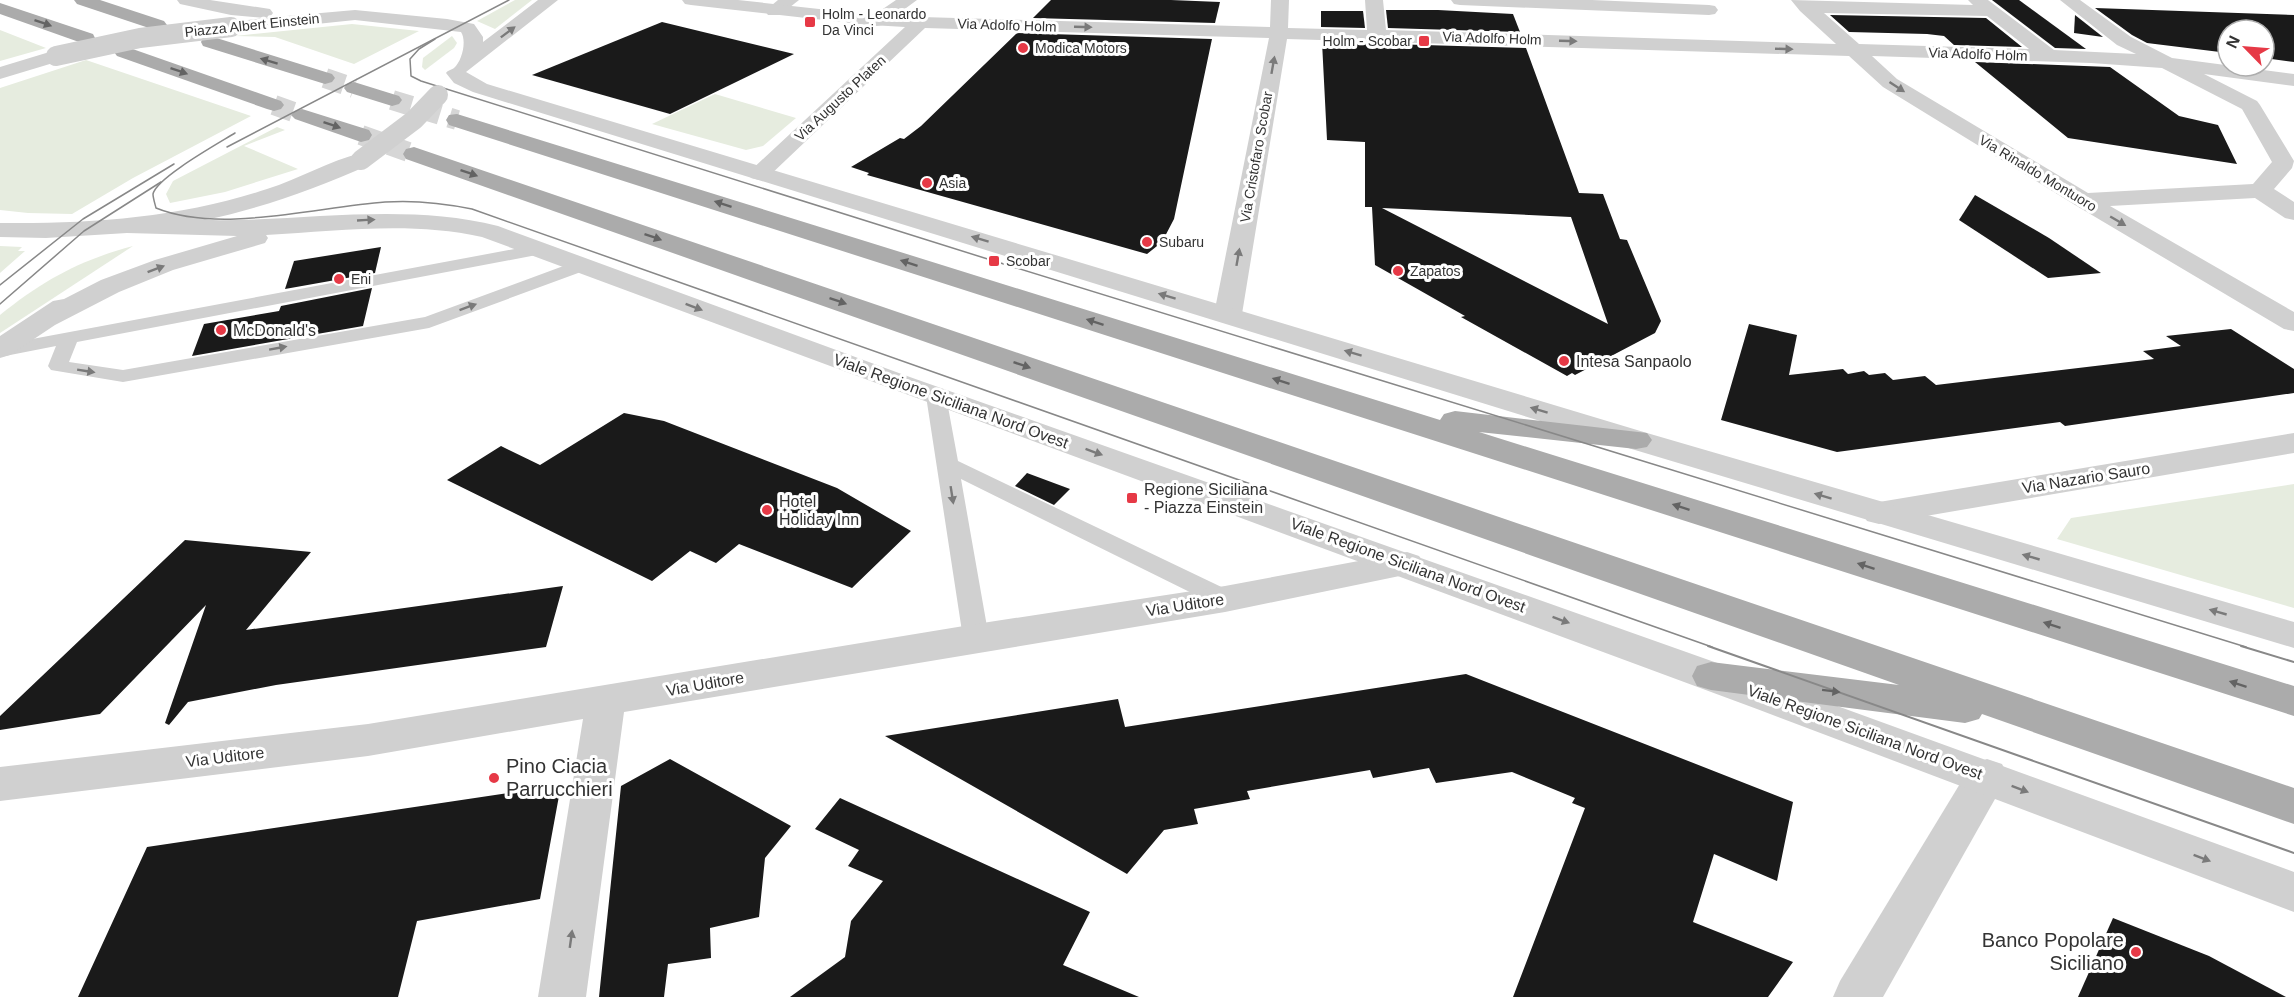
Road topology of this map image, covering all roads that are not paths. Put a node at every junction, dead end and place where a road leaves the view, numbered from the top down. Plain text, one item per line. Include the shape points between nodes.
1 (83, 0) edge
2 (186, 0) edge
3 (549, 0) edge
4 (691, 0) edge
5 (790, 0) edge
6 (908, 0) edge
7 (1281, 0) edge
8 (1374, 0) edge
9 (1460, 0) edge
10 (2069, 0) edge
11 (418, 3) dead end
12 (1803, 3) edge
13 (1706, 5) edge
14 (1984, 6) edge
15 (0, 8) edge
16 (774, 11) junction
17 (348, 15) junction
18 (877, 21) junction
19 (921, 22) junction
20 (158, 25) dead end
21 (1279, 33) junction
22 (1377, 34) junction
23 (86, 38) dead end
24 (210, 42) dead end
25 (1740, 47) junction
26 (1852, 50) junction
27 (124, 52) dead end
28 (2050, 56) junction
29 (2161, 62) junction
30 (461, 68) junction
31 (0, 73) edge
32 (325, 78) tunnel mouth
33 (2294, 80) edge
34 (354, 87) tunnel mouth
35 (392, 99) tunnel mouth
36 (274, 105) tunnel mouth
37 (302, 115) tunnel mouth
38 (457, 120) tunnel mouth
39 (361, 135) tunnel mouth
40 (414, 154) tunnel mouth
41 (759, 173) junction
42 (2260, 191) junction
43 (2083, 200) junction
44 (2294, 213) edge
45 (194, 219) junction
46 (330, 222) junction
47 (0, 230) edge
48 (541, 249) junction
49 (583, 265) junction
50 (1228, 314) junction
51 (45, 319) junction
52 (2294, 323) edge
53 (69, 338) junction
54 (0, 350) edge
55 (936, 396) junction
56 (1377, 411) junction
57 (1635, 440) junction
58 (2294, 443) edge
59 (947, 464) junction
60 (1879, 513) junction
61 (1407, 564) junction
62 (1225, 599) junction
63 (2294, 635) edge
64 (976, 638) junction
65 (1711, 676) junction
66 (606, 701) junction
67 (2294, 701) edge
68 (2031, 716) junction
69 (1987, 776) junction
70 (0, 784) edge
71 (2294, 806) edge
72 (2294, 892) edge
73 (562, 997) edge
74 (1857, 997) edge

1 - 20 main road
2 - 17 street via 231,10
30 -> 3 street, Piazza Albert Einstein
4 - 16 street, Via Adolfo Holm
5 - 16 street
6 - 18 street
7 - 21 street, Via Cristofaro Scobar
8 - 22 street
9 - 13 street
10 - 29 street via 2124,41
11 - 17 street
12 - 14 street
12 - 26 street, Via Rinaldo Montuoro
13 - 25 street
14 - 28 street
15 -> 23 main road
16 - 18 street, Via Adolfo Holm
17 - 30 street, Piazza Albert Einstein via 467,28 474,36 474,44
17 - 31 street, Piazza Albert Einstein, bridge via 122,41
18 - 19 street, Via Adolfo Holm
19 -> 21 street, Via Adolfo Holm
19 - 41 street, Via Augusto Platen
21 - 22 street, Via Adolfo Holm
50 -> 21 street, Via Cristofaro Scobar
22 -> 25 street, Via Adolfo Holm
32 -> 24 main road
25 -> 26 street, Via Adolfo Holm
26 - 28 street, Via Adolfo Holm
26 -> 43 street, Via Rinaldo Montuoro via 1890,83
27 -> 36 main road
28 - 29 street, Via Adolfo Holm
29 - 33 street, Via Adolfo Holm
29 - 42 street via 2250,105 2284,163
30 - 41 street via 461,79 480,88
30 - 45 street, Piazza Albert Einstein, bridge via 414,120 360,160 299,187
34 - 35 main road
37 -> 39 main road
56 -> 38 main road
40 -> 68 main road
50 -> 41 street
42 - 43 street
42 - 44 street
43 -> 52 street, Via Rinaldo Montuoro
45 - 46 street, Viale Regione Siciliana Nord Ovest via 250,228
45 - 47 street, Viale Regione Siciliana Nord Ovest via 64,232
45 - 51 street, Piazza Albert Einstein
46 -> 48 street, Viale Regione Siciliana Nord Ovest via 448,222
51 -> 46 street via 110,286 164,265 253,238
48 - 49 street, Viale Regione Siciliana Nord Ovest
48 - 53 lane
53 -> 49 lane via 58,366 123,376 429,322
49 -> 55 street, Viale Regione Siciliana Nord Ovest
57 -> 50 street
51 - 54 street, Piazza Albert Einstein
53 - 54 lane
55 - 59 lane
55 -> 61 street, Viale Regione Siciliana Nord Ovest
56 - 57 main road
67 -> 56 main road
60 -> 57 street
58 - 60 street, Via Nazario Sauro
59 - 62 lane
59 -> 64 lane
63 -> 60 street
61 - 62 street, Via Uditore
61 -> 65 street, Viale Regione Siciliana Nord Ovest
62 - 64 street, Via Uditore
64 - 66 street, Via Uditore
65 -> 68 main road
65 - 69 street, Viale Regione Siciliana Nord Ovest
66 - 70 street, Via Uditore via 368,740
73 -> 66 street
68 - 71 main road
69 -> 72 street, Viale Regione Siciliana Nord Ovest
69 - 74 street

